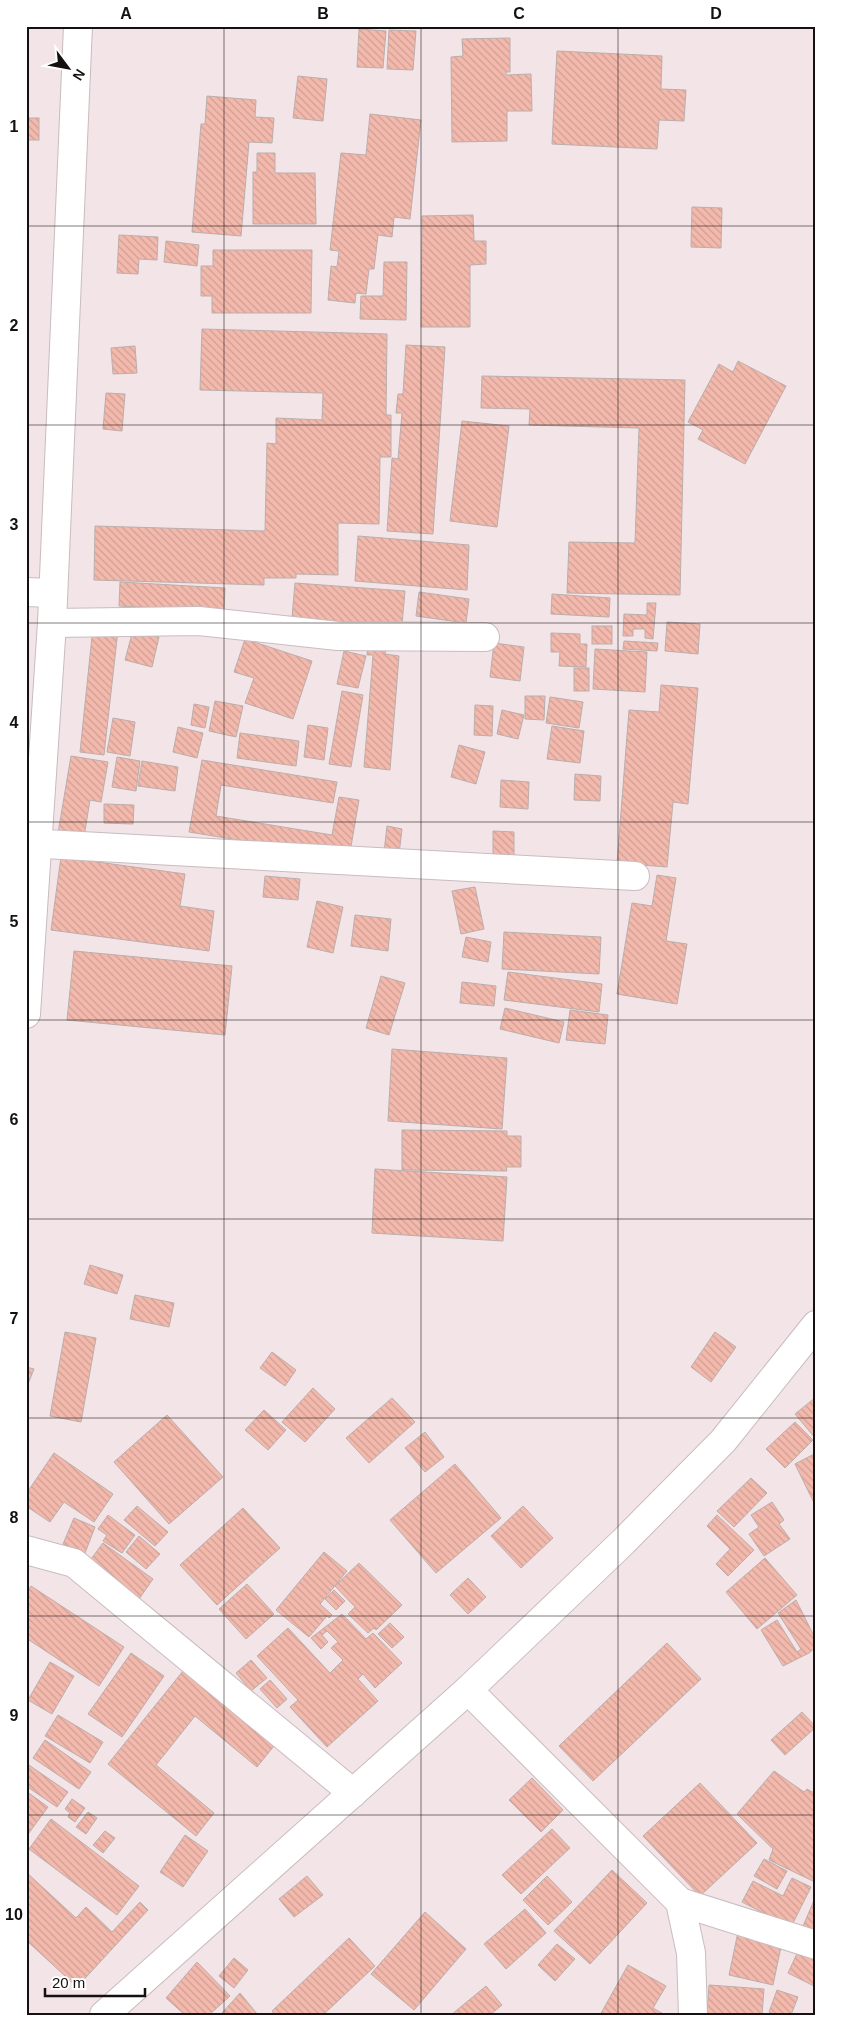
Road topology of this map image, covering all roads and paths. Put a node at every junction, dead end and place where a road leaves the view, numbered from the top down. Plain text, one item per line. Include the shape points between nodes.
1 (78, 26) edge
2 (26, 592) edge
3 (54, 593) junction
4 (52, 623) junction
5 (485, 637) dead end
6 (32, 843) edge
7 (635, 876) dead end
8 (26, 1014) edge
9 (815, 1327) edge
10 (26, 1550) edge
11 (468, 1690) junction
12 (353, 1793) junction
13 (680, 1902) junction
14 (816, 1945) edge
15 (104, 2015) edge
16 (694, 2015) edge

1 - 3 street
2 - 3 street
3 - 4 street
4 - 5 street via 198,621 338,636
4 - 6 street via 46,740
6 - 7 street
6 - 8 street
9 - 11 street via 723,1441
10 - 12 street via 74,1562
11 - 12 street
11 - 13 street
12 - 15 street
13 - 14 street
13 - 16 street via 691,1953

